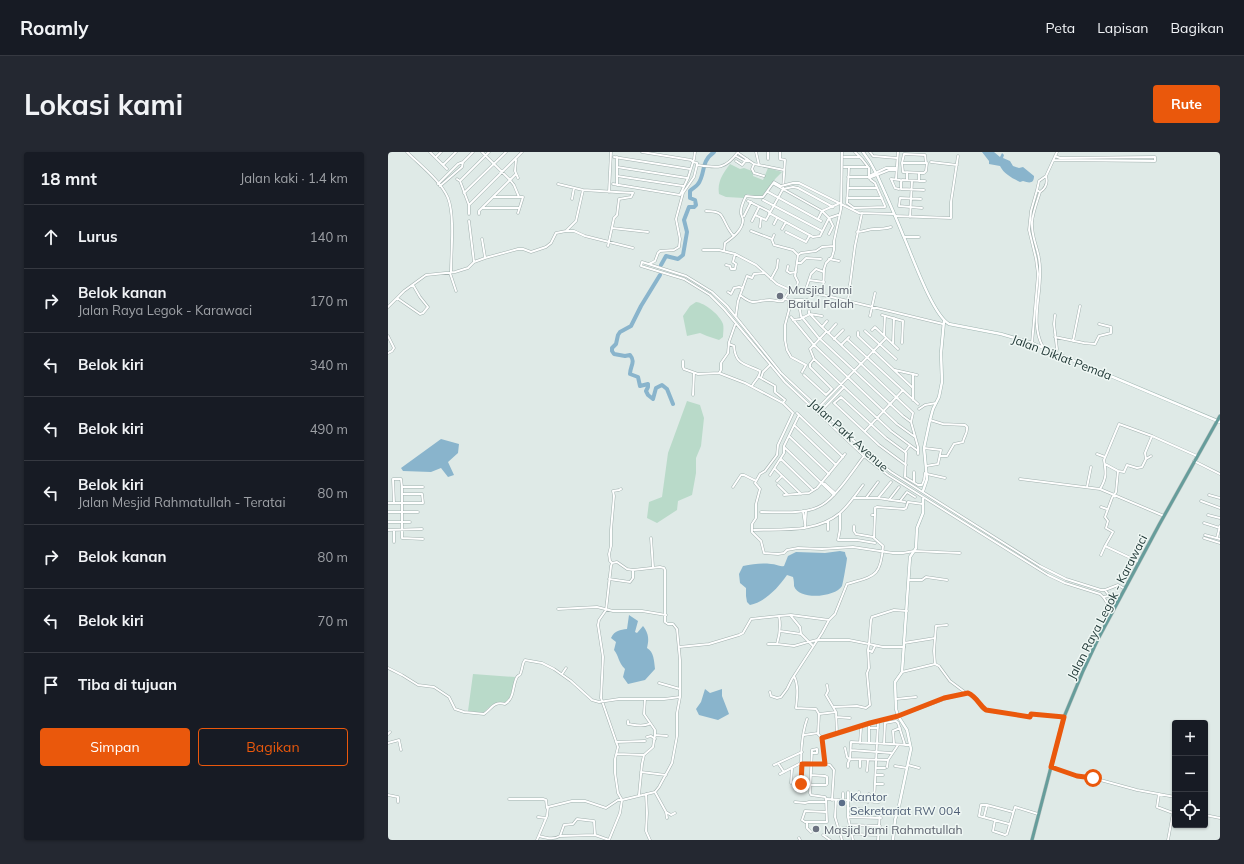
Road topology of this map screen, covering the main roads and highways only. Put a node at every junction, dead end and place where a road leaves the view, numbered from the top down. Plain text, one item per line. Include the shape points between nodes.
1 (1220, 416) edge
2 (1218, 422) edge
3 (1032, 840) edge

1 - 2 main road, Jalan Raya Legok - Karawaci
2 - 3 main road, Jalan Raya Legok - Karawaci via 1139,562 1083,671 1064,717

